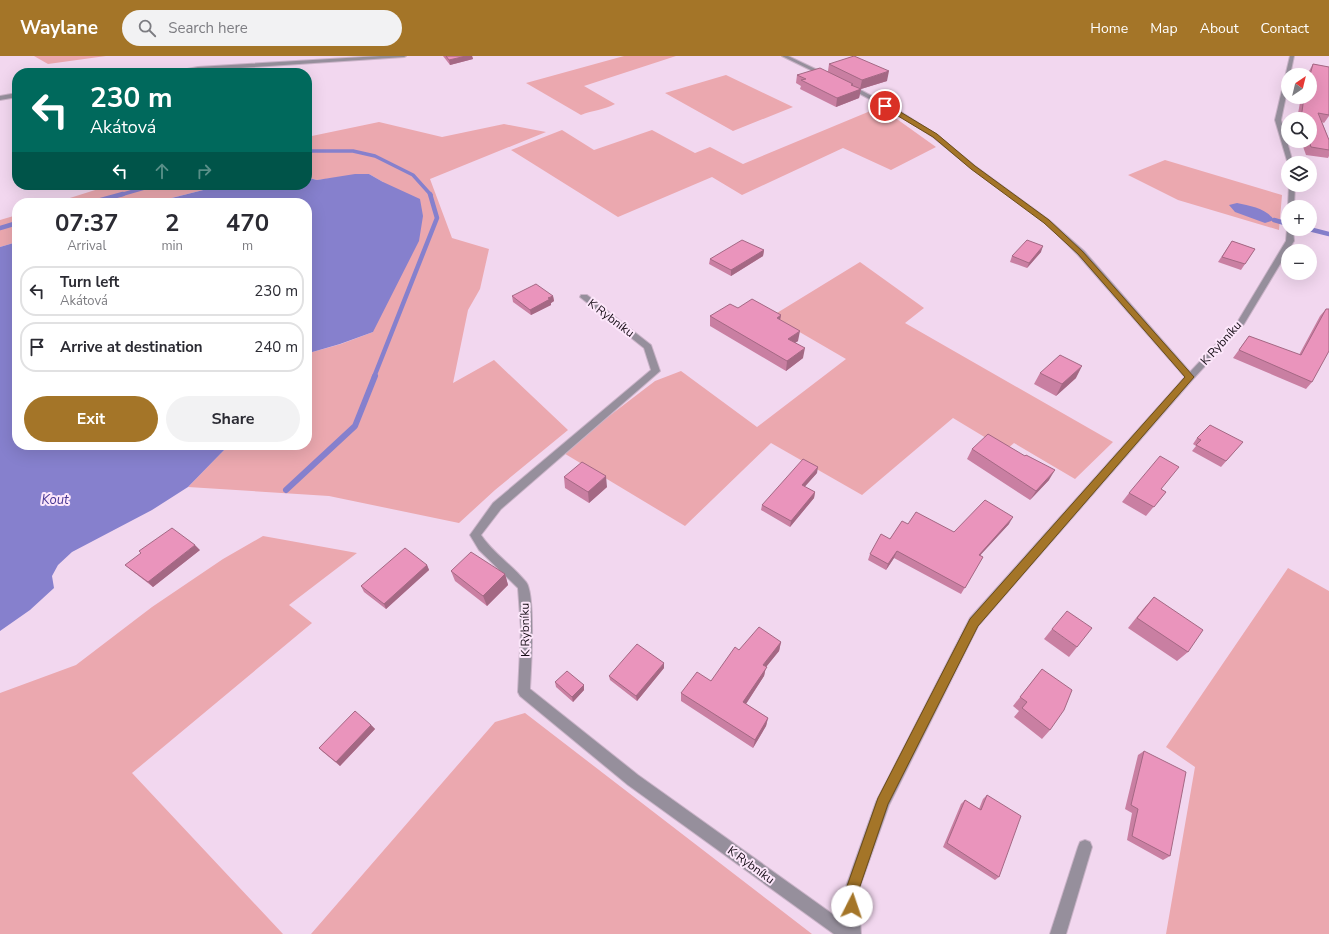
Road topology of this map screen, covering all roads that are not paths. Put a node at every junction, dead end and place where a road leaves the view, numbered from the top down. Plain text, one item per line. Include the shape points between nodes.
1 (404, 56) edge
2 (784, 56) edge
3 (1292, 56) edge
4 (227, 68) edge
5 (832, 78) edge
6 (845, 85) edge
7 (12, 96) edge
8 (0, 98) edge
9 (1288, 156) edge
10 (1290, 236) edge
11 (584, 297) dead end
12 (1190, 377) junction
13 (1085, 847) dead end
14 (847, 934) edge
15 (853, 934) edge
16 (1058, 934) edge

1 - 4 street
2 - 5 street
3 - 9 street via 1278,120
6 - 12 street via 896,111 935,136 1047,221 1081,253
7 - 8 street
10 - 12 street, K Rybníku via 1290,241 1241,322
11 - 14 street, K Rybníku via 648,346 656,371 497,506 475,535 483,547 523,586 527,629 524,692 634,780
12 - 15 street, K Rybníku via 974,622 883,802 851,892
13 - 16 street

